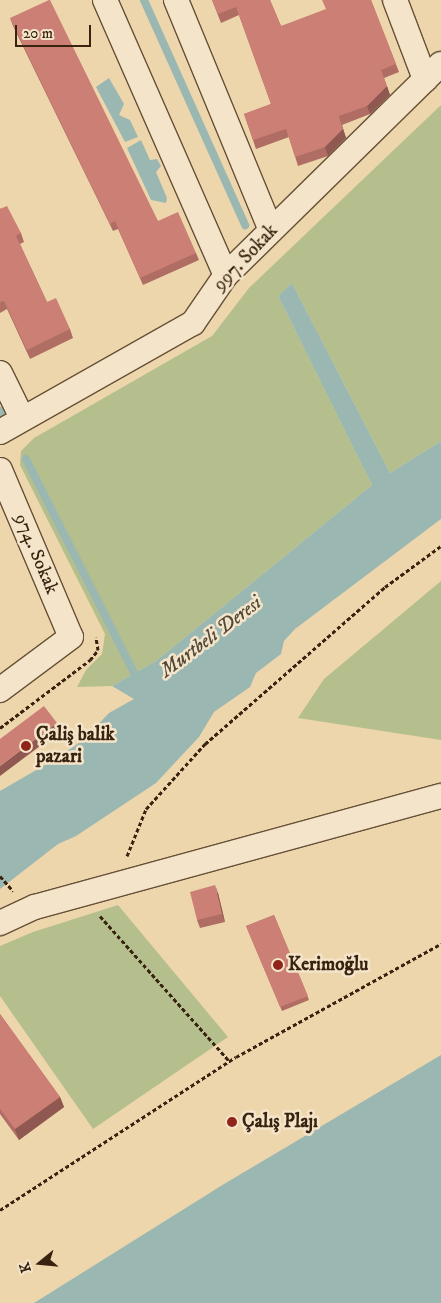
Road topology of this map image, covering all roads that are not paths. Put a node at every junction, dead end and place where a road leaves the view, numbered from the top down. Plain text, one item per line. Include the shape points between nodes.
1 (105, 0) edge
2 (176, 0) edge
3 (395, 0) edge
4 (433, 72) edge
5 (271, 230) junction
6 (226, 274) junction
7 (0, 373) edge
8 (22, 418) junction
9 (0, 432) edge
10 (0, 470) edge
11 (0, 690) edge
12 (441, 796) edge
13 (0, 923) edge

1 - 6 street
2 - 5 street
3 - 4 street
4 - 5 street, 997. Sokak
5 - 6 street, 997. Sokak
6 - 8 street, 997. Sokak via 193,323
7 - 8 street
8 - 9 street, 997. Sokak
10 - 11 street, 974. Sokak via 82,634
12 - 13 street via 35,907

